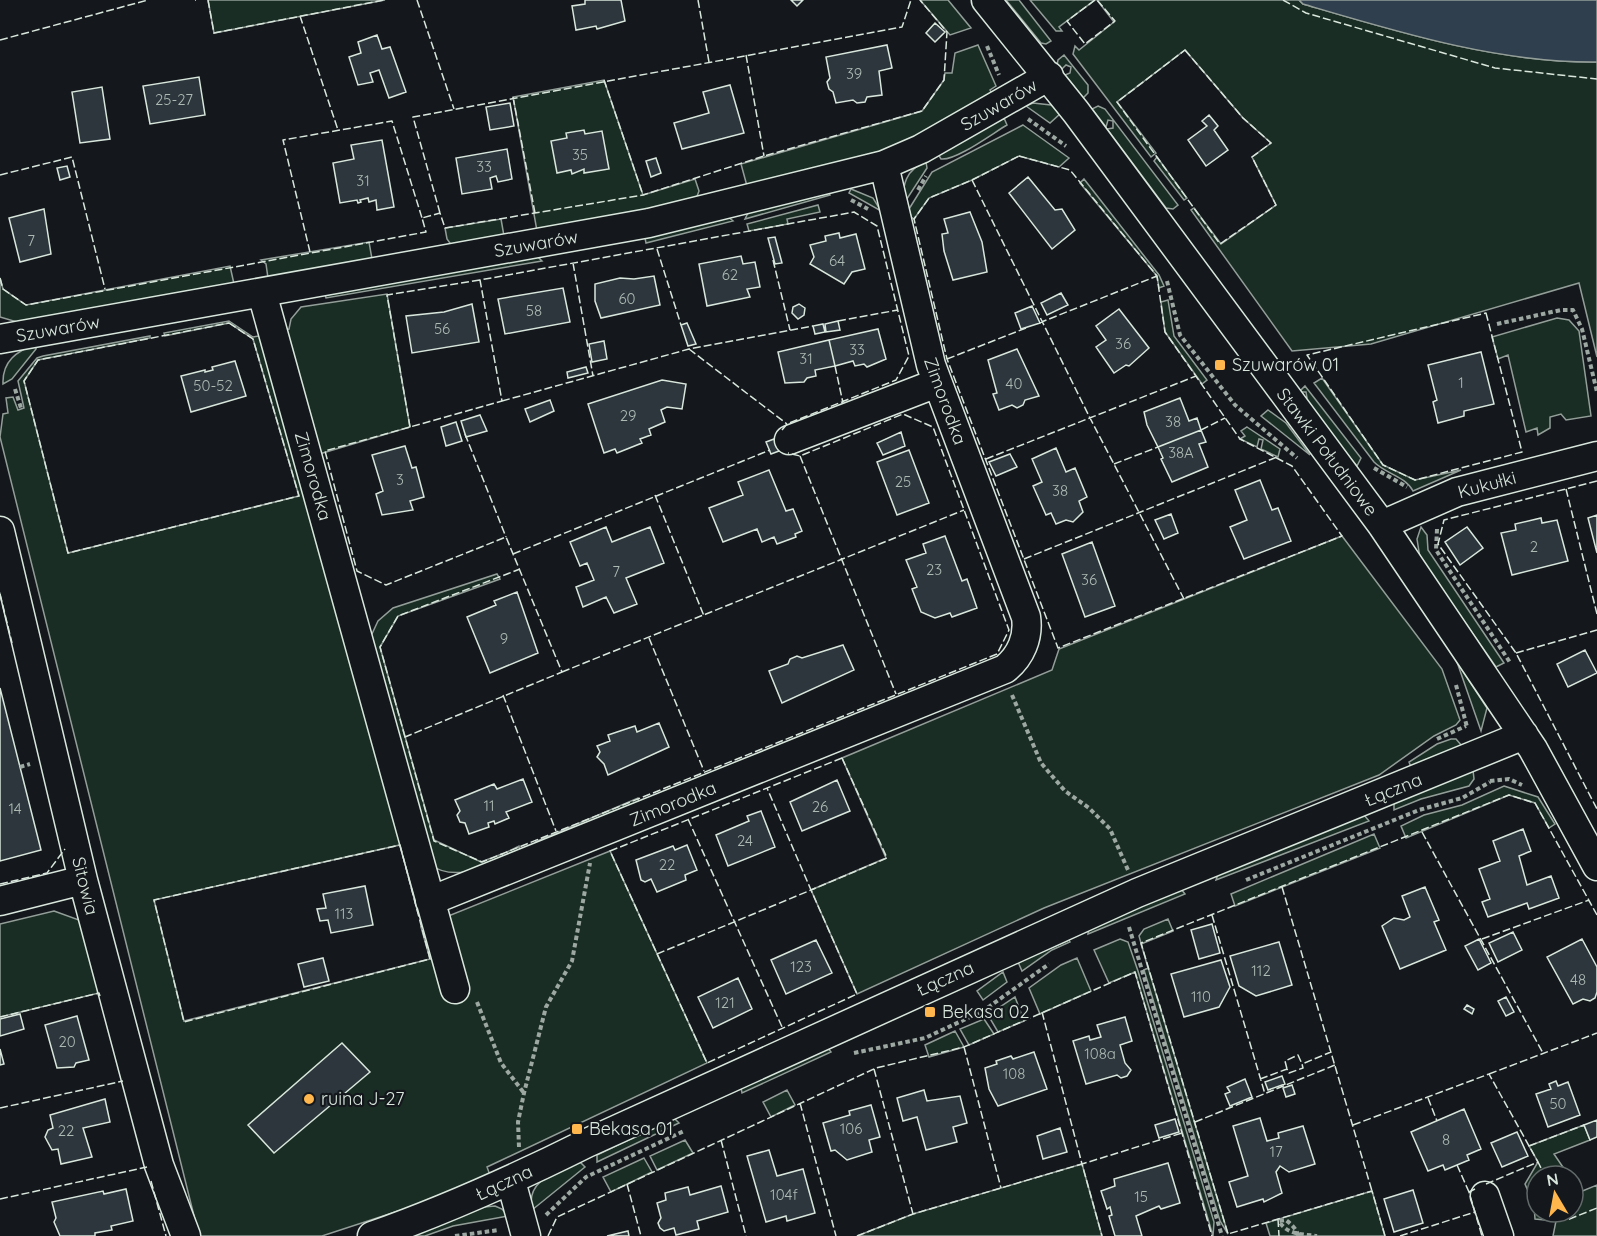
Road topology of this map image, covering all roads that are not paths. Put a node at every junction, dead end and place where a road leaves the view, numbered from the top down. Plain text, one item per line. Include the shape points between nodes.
1 (986, 0) edge
2 (1049, 76) junction
3 (884, 165) junction
4 (262, 293) junction
5 (0, 339) edge
6 (937, 383) junction
7 (789, 440) dead end
8 (1597, 456) edge
9 (1382, 525) junction
10 (0, 531) edge
11 (1524, 735) junction
12 (1597, 866) edge
13 (83, 880) junction
14 (0, 901) edge
15 (430, 901) junction
16 (464, 990) road end
17 (516, 1178) junction
18 (1485, 1196) dead end
19 (525, 1230) edge
20 (186, 1236) edge
21 (372, 1236) edge
22 (1499, 1236) edge

1 - 2 street, Stawki Południowe
2 - 3 street, Szuwarów via 921,149
2 - 9 street, Stawki Południowe
3 - 4 street, Szuwarów via 649,223
3 - 6 street, Zimorodka
4 - 5 street, Szuwarów
4 - 15 street, Zimorodka
6 - 7 street
6 - 15 street, Zimorodka via 1026,617 1023,646 1005,669
8 - 9 street, Kukułki via 1457,492
9 - 11 street, Stawki Południowe
10 - 13 street, Sitowia
11 - 12 street, Stawki Południowe
11 - 17 street, Łączna via 1137,893
13 - 14 street
13 - 20 street, Sitowia via 159,1165
15 - 16 street
17 - 19 street
17 - 21 street, Łączna
18 - 22 street

